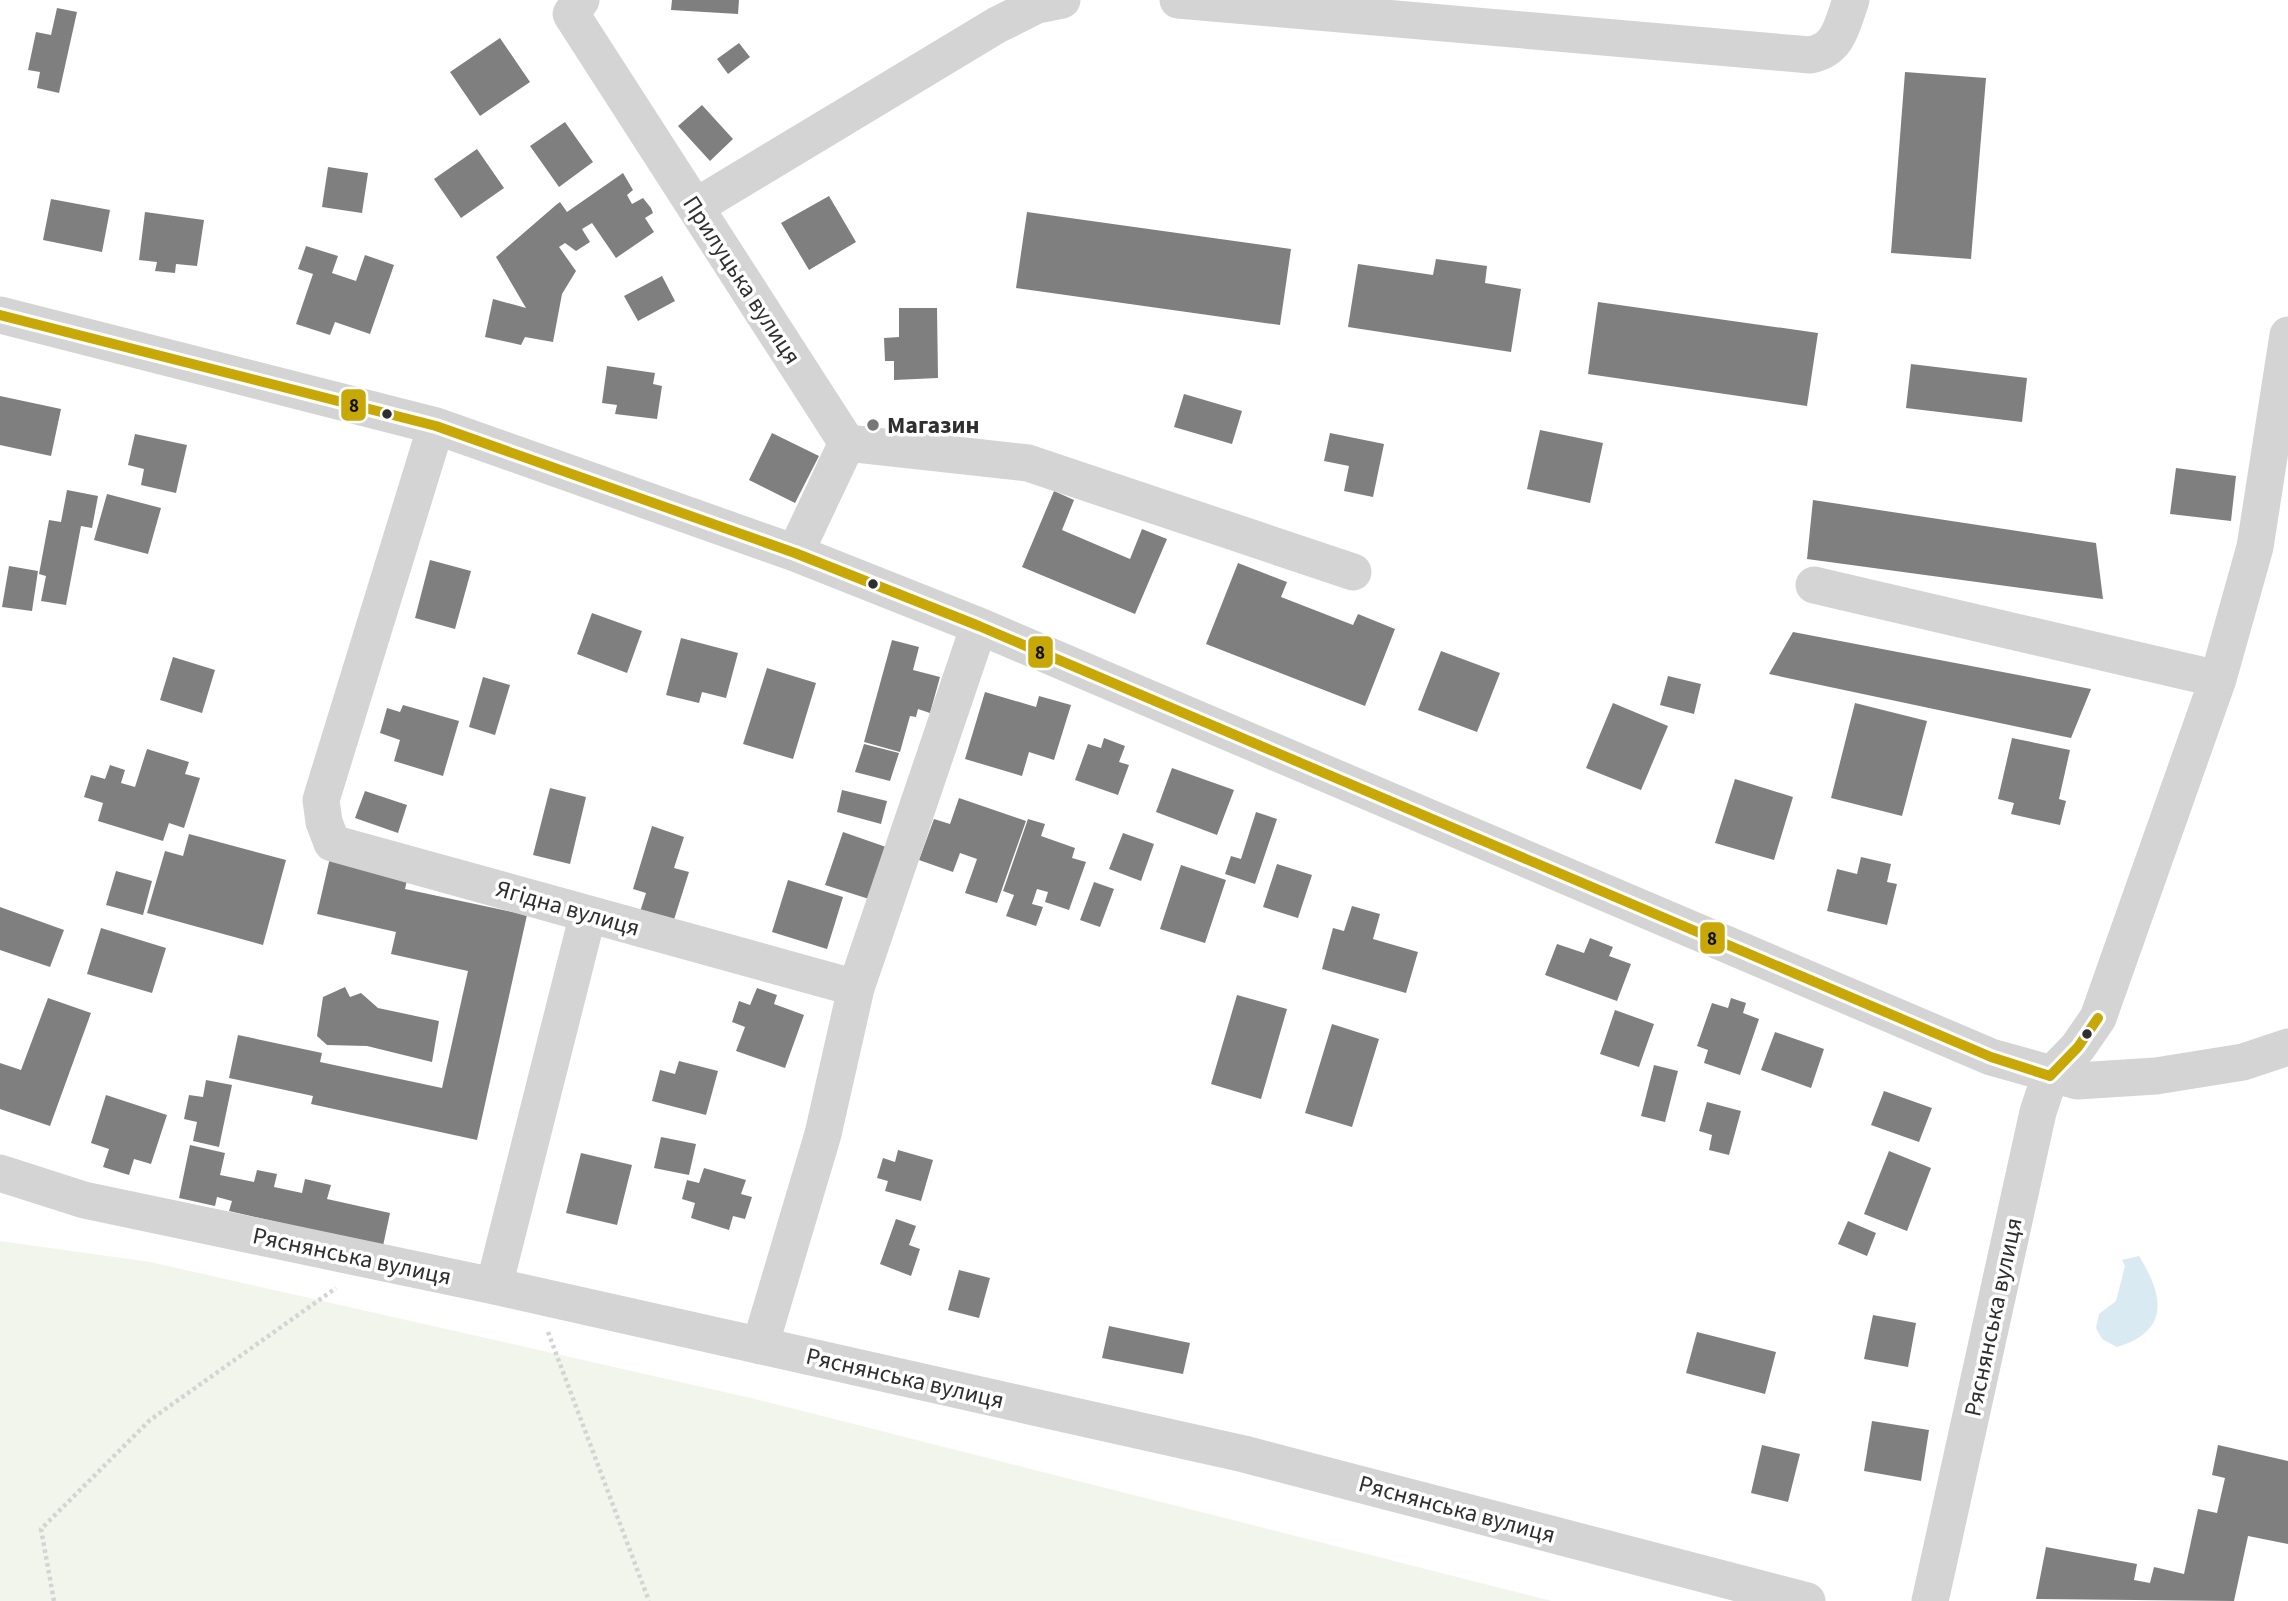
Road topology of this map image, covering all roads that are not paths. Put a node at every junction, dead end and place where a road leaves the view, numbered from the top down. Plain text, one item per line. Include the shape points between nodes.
1 (1062, 0) edge
2 (1178, 0) edge
3 (1851, 0) edge
4 (566, 5) edge
5 (695, 207) junction
6 (0, 315) edge
7 (2288, 335) edge
8 (436, 426) junction
9 (847, 443) junction
10 (795, 553) junction
11 (1353, 572) dead end
12 (1814, 585) dead end
13 (979, 626) junction
14 (2218, 679) junction
15 (588, 914) junction
16 (856, 988) junction
17 (2288, 1047) edge
18 (2050, 1076) junction
19 (0, 1173) edge
20 (494, 1286) junction
21 (760, 1346) junction
22 (1807, 1601) edge
23 (1930, 1601) edge

1 - 5 street via 1037,5 998,25
2 - 3 street via 1810,55 1834,44
4 - 5 street, Прилуцька вулиця
5 - 9 street, Прилуцька вулиця
6 - 8 street
7 - 14 street via 2255,547
8 - 10 street
8 - 15 street, Ягідна вулиця via 321,800 324,822 332,843
9 - 10 street
9 - 11 street via 1028,463
10 - 13 street
12 - 14 street
13 - 16 street
13 - 18 street via 1991,1057
14 - 18 street via 2098,1018
15 - 16 street, Ягідна вулиця
15 - 20 street
16 - 21 street via 824,1134
17 - 18 street via 2243,1062 2155,1076 2077,1081
18 - 23 street, Ряснянська вулиця via 2038,1112
19 - 20 street, Ряснянська вулиця via 84,1200
20 - 21 street, Ряснянська вулиця
21 - 22 street, Ряснянська вулиця via 1244,1454

